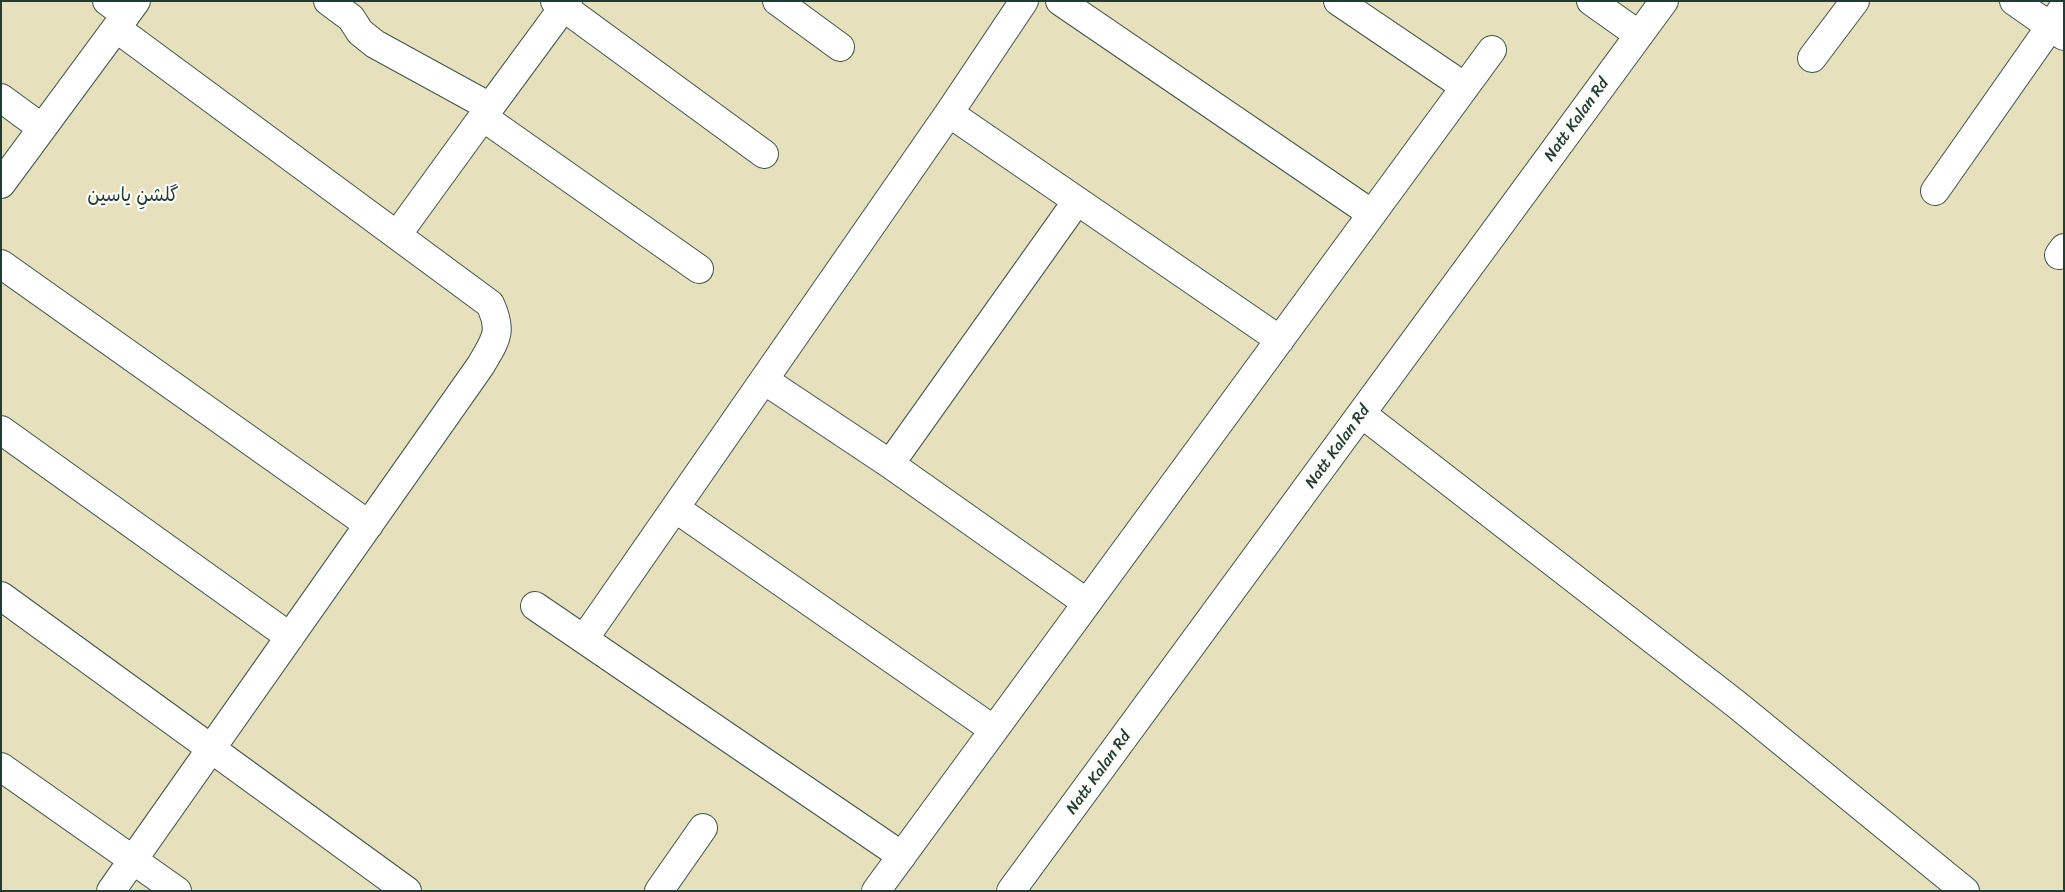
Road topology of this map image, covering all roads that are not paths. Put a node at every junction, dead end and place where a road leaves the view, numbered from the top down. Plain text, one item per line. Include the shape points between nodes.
1 (328, 1) edge
2 (777, 1) edge
3 (1024, 1) edge
4 (1060, 1) edge
5 (1338, 1) edge
6 (1591, 1) edge
7 (1664, 1) edge
8 (1855, 1) edge
9 (2014, 1) edge
10 (562, 3) edge
11 (121, 11) edge
12 (2059, 23) edge
13 (1639, 35) junction
14 (840, 47) dead end
15 (1492, 50) dead end
16 (1812, 58) dead end
17 (1465, 87) junction
18 (1, 98) edge
19 (487, 112) junction
20 (949, 113) junction
21 (42, 128) junction
22 (764, 154) dead end
23 (1, 184) edge
24 (1935, 192) dead end
25 (1077, 201) junction
26 (1372, 214) junction
27 (398, 235) junction
28 (1, 264) edge
29 (699, 269) dead end
30 (1280, 340) junction
31 (764, 380) junction
32 (1362, 414) junction
33 (1, 430) edge
34 (890, 464) junction
35 (675, 508) junction
36 (369, 525) junction
37 (1, 596) edge
38 (1088, 603) junction
39 (535, 606) dead end
40 (290, 637) junction
41 (584, 639) junction
42 (994, 730) junction
43 (212, 748) junction
44 (1, 767) edge
45 (703, 828) dead end
46 (902, 856) junction
47 (133, 859) junction
48 (111, 891) edge
49 (177, 891) edge
50 (407, 891) edge
51 (659, 891) edge
52 (876, 891) edge
53 (1012, 891) edge
54 (1965, 891) edge

1 - 19 street via 351,18 360,32 375,44
2 - 14 street
3 - 20 street
4 - 26 street
5 - 17 street
6 - 13 street
7 - 13 street, Natt Kalan Rd
8 - 16 street
9 - 12 street
10 - 19 street
10 - 22 street
11 - 21 street
11 - 27 street
12 - 24 street
13 - 32 street, Natt Kalan Rd
15 - 17 street
17 - 26 street
18 - 21 street
19 - 27 street
19 - 29 street
20 - 25 street
20 - 31 street
21 - 23 street
25 - 30 street
25 - 34 street
26 - 30 street
27 - 36 street via 490,304 498,322 494,343 481,365
28 - 36 street
30 - 38 street
31 - 34 street
31 - 35 street
32 - 53 street, Natt Kalan Rd
32 - 54 street via 1736,704
33 - 40 street
34 - 38 street
35 - 41 street
35 - 42 street
36 - 40 street
37 - 43 street
38 - 42 street
39 - 41 street
40 - 43 street
41 - 46 street
42 - 46 street
43 - 47 street
43 - 50 street
44 - 47 street
45 - 51 street
46 - 52 street
47 - 48 street
47 - 49 street

